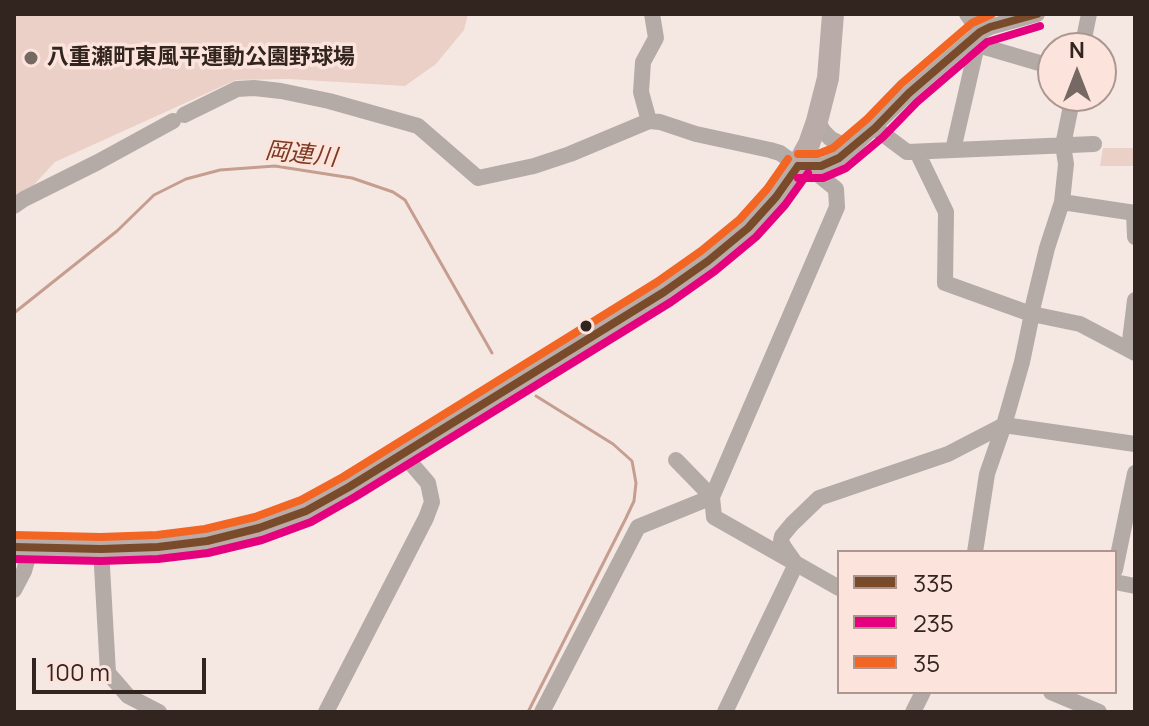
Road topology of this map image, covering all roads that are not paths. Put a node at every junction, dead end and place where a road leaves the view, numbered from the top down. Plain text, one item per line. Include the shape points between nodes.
1 (652, 14) edge
2 (833, 14) edge
3 (967, 14) edge
4 (1037, 14) edge
5 (985, 30) edge
6 (1037, 58) edge
7 (1070, 112) edge
8 (649, 121) junction
9 (817, 121) junction
10 (875, 128) junction
11 (1094, 144) dead end
12 (1063, 145) junction
13 (854, 146) junction
14 (953, 150) junction
15 (917, 152) junction
16 (803, 166) junction
17 (1062, 202) junction
18 (14, 206) edge
19 (1135, 213) edge
20 (1135, 237) edge
21 (1135, 300) edge
22 (1132, 351) edge
23 (1004, 425) junction
24 (1135, 444) edge
25 (403, 454) junction
26 (676, 460) dead end
27 (1135, 473) edge
28 (712, 497) junction
29 (23, 547) edge
30 (101, 549) junction
31 (975, 550) edge
32 (1117, 560) edge
33 (796, 564) junction
34 (837, 587) edge
35 (14, 590) edge
36 (922, 694) edge
37 (1056, 694) edge
38 (134, 706) edge
39 (159, 712) edge
40 (326, 712) edge
41 (542, 712) edge
42 (725, 712) edge
43 (913, 712) edge
44 (1099, 712) edge

1 - 8 street via 656,38 643,62 641,92
2 - 9 main road via 828,78
3 - 5 street
4 - 5 street
5 - 6 street
5 - 10 street
5 - 14 street
7 - 12 street
8 - 16 street via 770,150
8 - 18 street via 546,162 478,178 418,126 281,91 237,89
9 - 13 street via 831,139
9 - 16 main road
10 - 13 street
10 - 15 street via 907,152
11 - 12 street
12 - 14 street
12 - 17 street
13 - 16 street via 829,163
14 - 15 street
15 - 17 street via 946,212 945,283 1031,314
16 - 25 main road via 748,228 708,261
16 - 28 street via 836,189 837,207
17 - 19 street
19 - 20 street
21 - 22 street
22 - 23 street via 1080,324 1032,314
23 - 24 street
23 - 31 street via 987,474
23 - 33 street via 948,454 819,498 782,536
25 - 30 main road via 306,511 259,528 207,541
25 - 40 street via 428,483 432,502
26 - 28 street
27 - 32 street
28 - 33 street via 714,517
28 - 41 street via 638,527
29 - 30 main road
29 - 35 street via 24,571
30 - 38 street via 108,673
33 - 34 street
33 - 42 street
36 - 43 street
37 - 44 street
38 - 39 street

